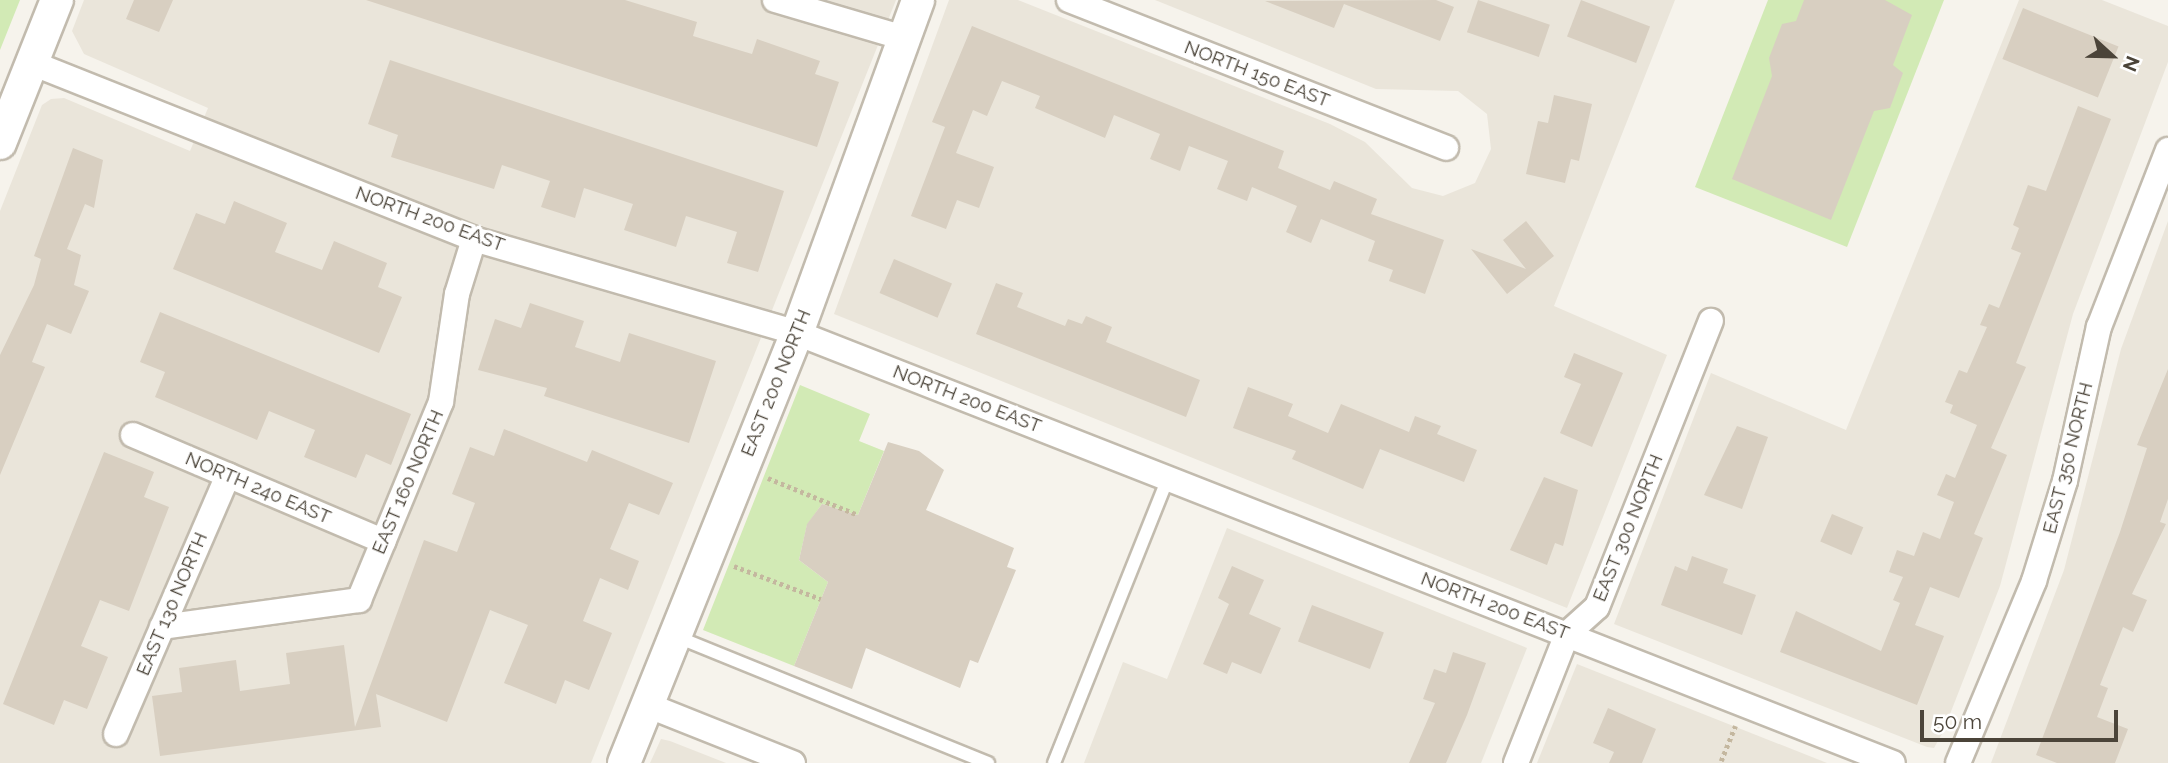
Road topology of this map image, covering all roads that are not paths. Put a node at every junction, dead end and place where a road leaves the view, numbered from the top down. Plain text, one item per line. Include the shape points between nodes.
1 (57, 0) edge
2 (775, 0) edge
3 (918, 0) edge
4 (1069, 0) edge
5 (904, 38) junction
6 (32, 63) junction
7 (7, 103) edge
8 (0, 143) edge
9 (1446, 148) dead end
10 (2168, 150) edge
11 (474, 239) junction
12 (1711, 321) dead end
13 (797, 333) junction
14 (133, 435) dead end
15 (228, 475) junction
16 (1168, 478) junction
17 (383, 541) junction
18 (162, 628) junction
19 (1567, 634) junction
20 (675, 636) junction
21 (647, 705) junction
22 (116, 734) dead end
23 (624, 763) edge
24 (793, 763) edge
25 (988, 763) edge
26 (1054, 763) edge
27 (1516, 763) edge
28 (1893, 763) edge
29 (1958, 763) edge

1 - 6 street
2 - 5 street
3 - 5 street, EAST 200 NORTH
4 - 9 street, NORTH 150 EAST
5 - 13 street, EAST 200 NORTH
6 - 7 street
6 - 11 street, NORTH 200 EAST
7 - 8 street
10 - 29 street, EAST 350 NORTH via 2099,327 2065,481 2034,581
11 - 13 street, NORTH 200 EAST
11 - 17 street, EAST 160 NORTH via 457,294 442,402
12 - 19 street, EAST 300 NORTH via 1597,607
13 - 16 street, NORTH 200 EAST
13 - 20 street, EAST 200 NORTH
14 - 15 street, NORTH 240 EAST
15 - 17 street, NORTH 240 EAST
15 - 18 street, EAST 130 NORTH
16 - 19 street, NORTH 200 EAST
16 - 26 lane
17 - 18 street, EAST 160 NORTH via 359,600
18 - 22 street, EAST 130 NORTH
19 - 27 street, EAST 300 NORTH
19 - 28 street, NORTH 200 EAST
20 - 21 street, EAST 200 NORTH
20 - 25 lane
21 - 23 street, EAST 200 NORTH
21 - 24 street

